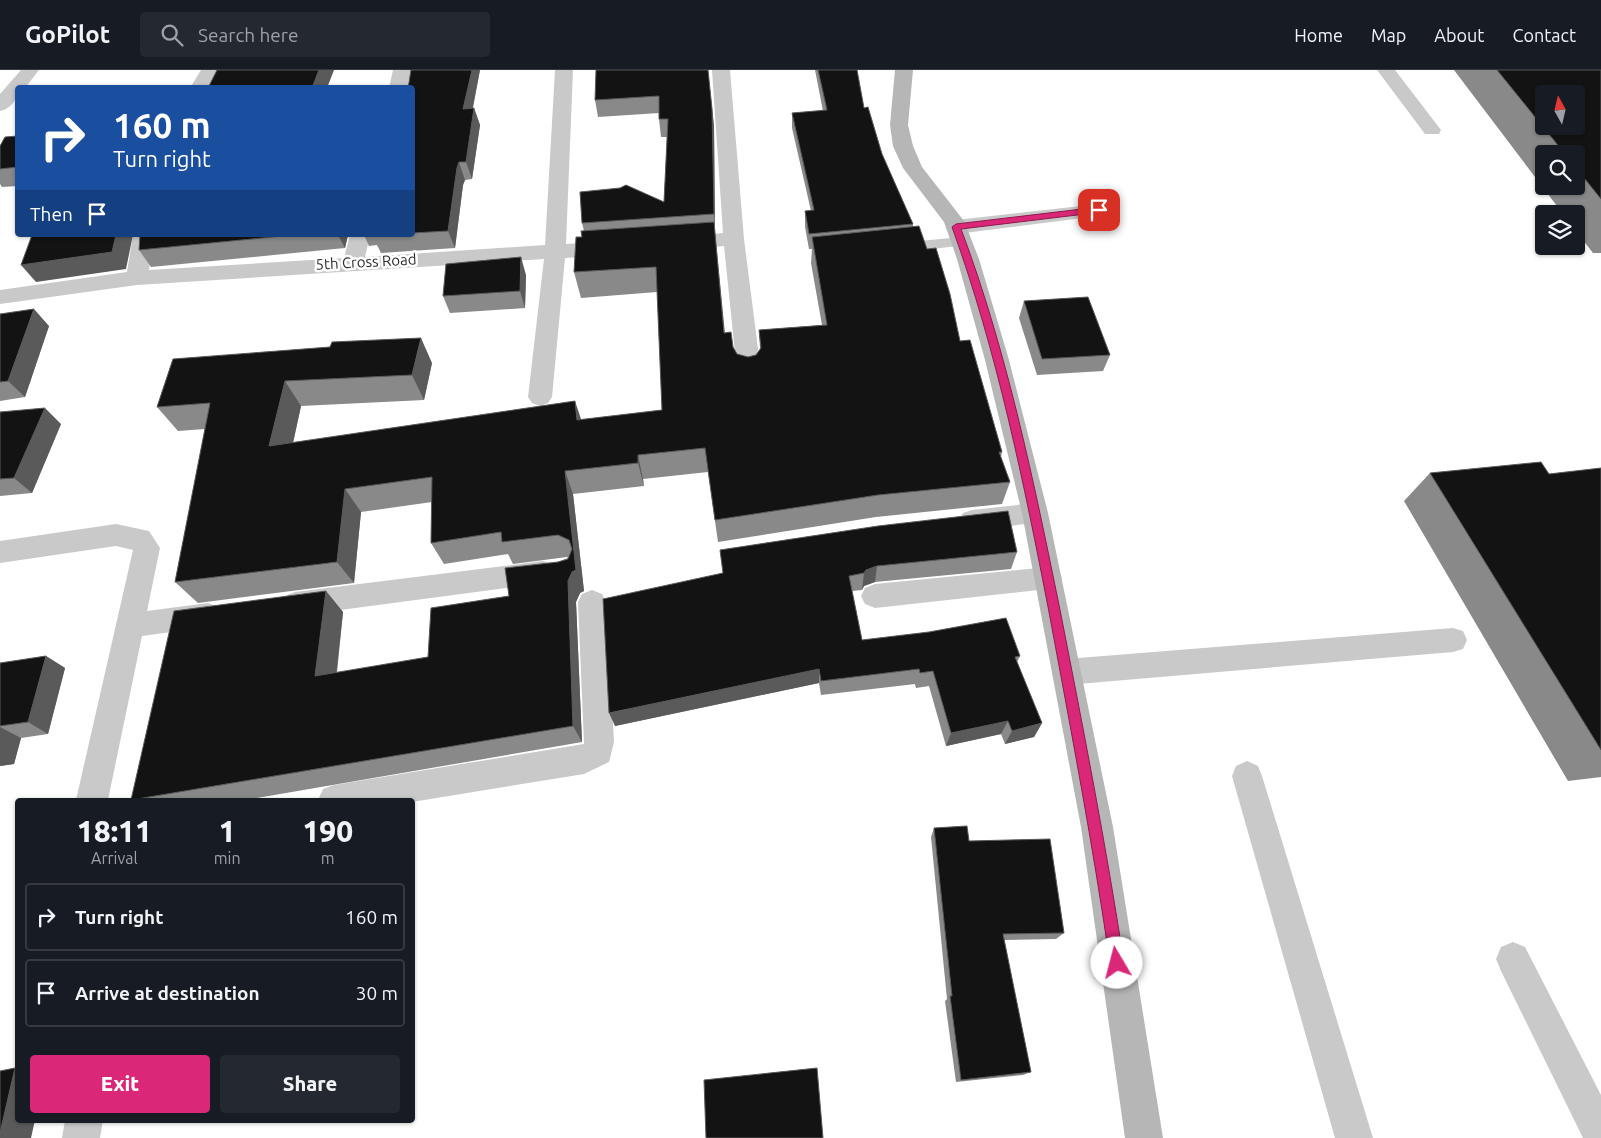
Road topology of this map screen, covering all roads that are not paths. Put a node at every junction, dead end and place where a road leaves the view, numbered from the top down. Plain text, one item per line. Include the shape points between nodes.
1 (30, 70) edge
2 (210, 70) edge
3 (402, 70) edge
4 (564, 70) edge
5 (720, 70) edge
6 (904, 70) edge
7 (1386, 70) edge
8 (18, 85) edge
9 (202, 85) edge
10 (399, 85) edge
11 (15, 88) edge
12 (0, 106) edge
13 (1432, 130) dead end
14 (1099, 210) dead end
15 (959, 235) junction
16 (144, 237) edge
17 (360, 237) edge
18 (734, 240) junction
19 (884, 249) edge
20 (555, 252) junction
21 (353, 264) junction
22 (137, 278) junction
23 (0, 297) edge
24 (749, 372) edge
25 (540, 398) dead end
26 (1035, 513) junction
27 (951, 522) edge
28 (0, 552) edge
29 (566, 570) edge
30 (1048, 578) junction
31 (875, 596) dead end
32 (592, 602) dead end
33 (269, 608) edge
34 (229, 613) edge
35 (130, 625) junction
36 (1453, 640) dead end
37 (1066, 672) junction
38 (1246, 776) dead end
39 (92, 798) edge
40 (346, 798) edge
41 (1513, 959) dead end
42 (84, 1123) edge
43 (1601, 1134) edge
44 (81, 1138) edge
45 (1144, 1138) edge
46 (1354, 1138) edge

1 - 8 street
2 - 9 street
3 - 10 street
4 - 20 street
5 - 18 street
6 - 15 street via 899,125 903,146 913,168 954,221
7 - 13 street
11 - 12 street
14 - 15 street
15 - 19 lane
15 - 26 street via 997,360
16 - 22 street
17 - 21 street
18 - 20 street, 5th Cross Road
18 - 24 street
20 - 21 street, 5th Cross Road
20 - 25 street
21 - 22 street, 5th Cross Road
22 - 23 street, 5th Cross Road
26 - 27 street
26 - 30 street
28 - 35 street via 116,534 140,539 147,548
29 - 33 street
30 - 31 street
30 - 37 street
32 - 40 street via 598,752 584,760
34 - 35 street
35 - 39 street
36 - 37 street
37 - 45 street via 1097,828
38 - 46 street
41 - 43 street
42 - 44 street

